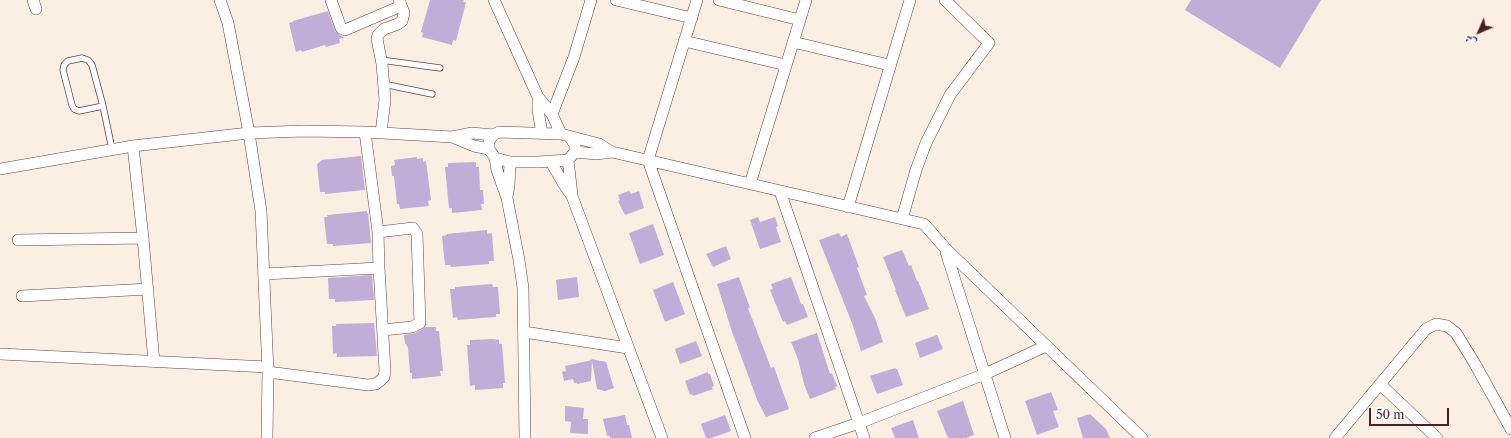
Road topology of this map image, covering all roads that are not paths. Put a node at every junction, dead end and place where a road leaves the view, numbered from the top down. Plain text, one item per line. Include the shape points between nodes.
1 (220, 0) edge
2 (331, 0) edge
3 (494, 0) edge
4 (591, 0) edge
5 (616, 0) edge
6 (697, 0) edge
7 (719, 0) edge
8 (806, 0) edge
9 (910, 0) edge
10 (944, 0) edge
11 (400, 3) edge
12 (692, 18) junction
13 (800, 20) junction
14 (684, 41) junction
15 (793, 42) junction
16 (381, 60) junction
17 (786, 65) junction
18 (889, 65) junction
19 (440, 68) dead end
20 (384, 84) junction
21 (432, 94) dead end
22 (538, 97) junction
23 (103, 106) junction
24 (552, 114) junction
25 (365, 132) junction
26 (249, 133) junction
27 (381, 133) junction
28 (542, 134) junction
29 (493, 135) junction
30 (565, 135) junction
31 (452, 137) junction
32 (133, 146) junction
33 (112, 149) junction
34 (612, 152) junction
35 (492, 153) junction
36 (572, 156) junction
37 (648, 160) junction
38 (510, 162) junction
39 (551, 162) junction
40 (0, 169) edge
41 (750, 184) junction
42 (780, 191) junction
43 (572, 196) junction
44 (507, 198) junction
45 (848, 207) junction
46 (902, 219) junction
47 (378, 232) junction
48 (143, 238) junction
49 (18, 240) dead end
50 (946, 249) junction
51 (379, 268) junction
52 (264, 274) junction
53 (148, 289) junction
54 (22, 296) dead end
55 (382, 330) junction
56 (524, 332) junction
57 (1046, 346) junction
58 (628, 348) junction
59 (0, 354) edge
60 (154, 362) junction
61 (268, 369) junction
62 (985, 374) junction
63 (1380, 384) junction
64 (859, 422) junction
65 (1125, 422) junction
66 (1511, 429) edge
67 (267, 438) edge
68 (525, 438) edge
69 (662, 438) edge
70 (745, 438) edge
71 (815, 438) edge
72 (864, 438) edge
73 (1005, 438) edge
74 (1130, 438) edge
75 (1142, 438) edge
76 (1335, 438) edge
77 (1437, 438) edge

1 - 26 street via 228,23
2 - 11 street via 341,28 345,30
3 - 22 street
4 - 24 street via 574,57
5 - 12 street
6 - 12 street
7 - 13 street
8 - 13 street
9 - 18 street
10 - 46 street via 989,43 950,95 926,143
11 - 16 street via 404,13 402,21 384,29 378,35
12 - 14 street
13 - 15 street
14 - 17 street
14 - 37 street
15 - 17 street
15 - 18 street
16 - 19 lane
16 - 20 street
17 - 41 street
18 - 45 street
20 - 21 lane
20 - 27 street
22 - 24 street
22 - 28 street
23 - 23 lane via 92,65 82,58 68,61 63,70 74,109 79,111
23 - 33 lane
24 - 30 street
25 - 26 street
25 - 27 street
25 - 47 street
26 - 32 street
26 - 52 street via 261,211
27 - 31 street
28 - 29 street via 499,132
28 - 30 street
29 - 31 street via 472,133
29 - 35 street via 489,141
30 - 34 street via 599,144
30 - 36 street via 575,145
31 - 35 street
32 - 33 street
32 - 48 street
33 - 40 street
34 - 36 street
34 - 37 street
35 - 38 street
35 - 44 street
36 - 39 street
36 - 43 street
37 - 41 street
37 - 70 street
38 - 39 street
38 - 44 street
39 - 43 street
41 - 42 street
42 - 45 street
42 - 64 street
43 - 58 street
44 - 56 street via 523,288
45 - 46 street
46 - 50 street via 924,224
47 - 51 street
47 - 55 street via 414,228 417,234 420,323 412,327
48 - 49 street
48 - 53 street
50 - 57 street
50 - 62 street
51 - 52 street
51 - 55 street
52 - 61 street
53 - 54 street
53 - 60 street
55 - 61 street via 385,370 384,377 376,384 368,385
56 - 58 street
56 - 68 street
57 - 62 street
57 - 65 street
58 - 69 street
59 - 60 street
60 - 61 street
61 - 67 street
62 - 64 street
62 - 73 street
63 - 66 street via 1426,329 1436,324 1447,326 1456,333
63 - 76 street
63 - 77 street
64 - 71 street
64 - 72 street
65 - 74 street
65 - 75 street

